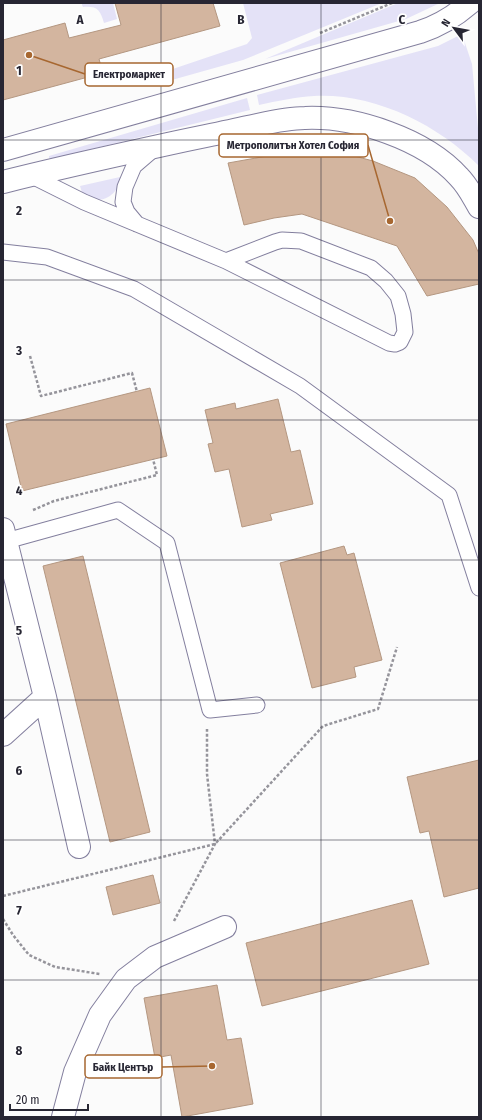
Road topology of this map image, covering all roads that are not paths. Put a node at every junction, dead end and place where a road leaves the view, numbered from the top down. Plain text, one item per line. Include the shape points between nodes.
1 (472, 3) edge
2 (479, 15) edge
3 (156, 147) junction
4 (3, 150) edge
5 (30, 175) junction
6 (3, 182) edge
7 (479, 207) edge
8 (138, 225) junction
9 (3, 252) edge
10 (226, 261) junction
11 (4, 535) edge
12 (479, 588) edge
13 (45, 697) junction
14 (257, 705) dead end
15 (3, 735) edge
16 (79, 847) dead end
17 (225, 927) dead end
18 (63, 1117) edge

1 - 2 main road
1 - 4 main road via 434,27 420,32
3 - 5 main road
3 - 7 main road via 305,118 361,124 386,131 428,152 459,176
3 - 8 lane via 134,166 125,187 123,202 127,212
5 - 6 main road
5 - 8 lane
8 - 10 lane
9 - 12 lane via 47,257 134,289 300,386 449,495
10 - 10 lane via 282,240 301,240 371,268 386,281 398,296 405,332 400,342 389,343
11 - 13 main road
11 - 14 lane via 118,510 167,543 210,710
13 - 15 main road
13 - 16 main road
17 - 18 main road via 154,957 126,979 100,1015 75,1072

